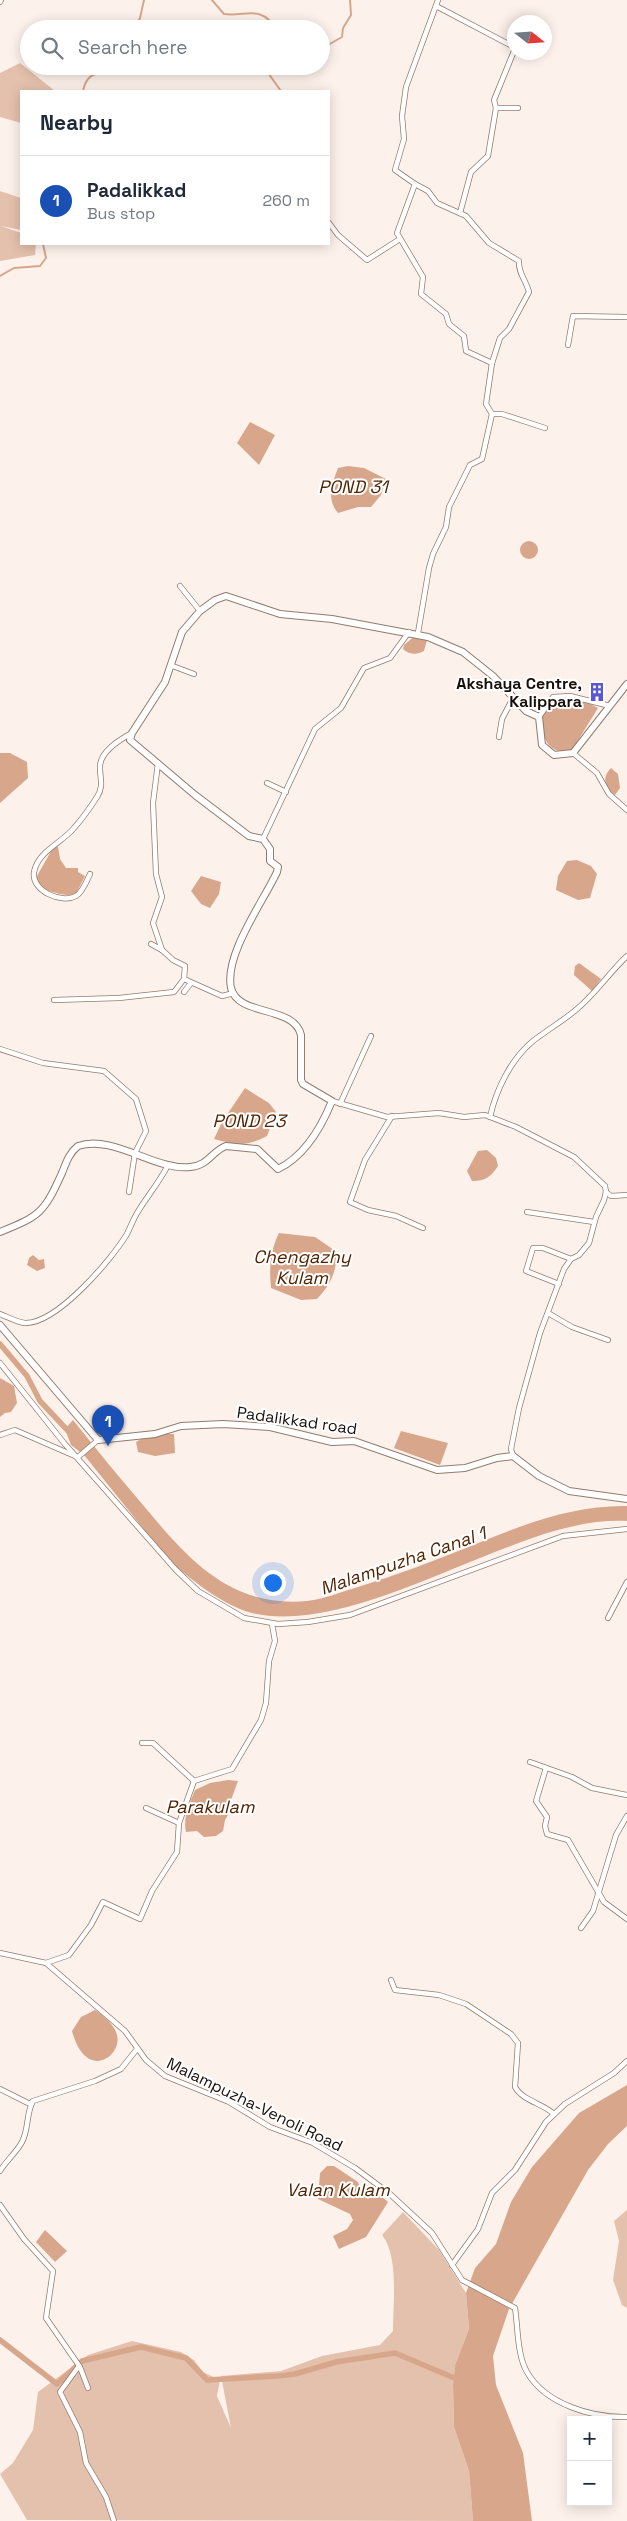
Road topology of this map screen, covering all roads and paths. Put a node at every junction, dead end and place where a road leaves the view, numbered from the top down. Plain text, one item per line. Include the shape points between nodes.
1 (438, 0) edge
2 (436, 6) junction
3 (507, 42) edge
4 (510, 60) edge
5 (496, 108) junction
6 (518, 108) dead end
7 (415, 184) junction
8 (460, 213) junction
9 (330, 224) edge
10 (400, 238) junction
11 (627, 317) edge
12 (568, 345) dead end
13 (492, 363) junction
14 (492, 414) junction
15 (545, 428) dead end
16 (180, 586) dead end
17 (200, 611) junction
18 (409, 632) junction
19 (418, 634) junction
20 (170, 665) junction
21 (194, 674) dead end
22 (627, 684) edge
23 (513, 698) junction
24 (610, 706) junction
25 (539, 717) junction
26 (132, 733) junction
27 (499, 737) dead end
28 (573, 753) junction
29 (158, 764) junction
30 (267, 783) dead end
31 (286, 792) junction
32 (627, 810) edge
33 (263, 839) junction
34 (90, 874) dead end
35 (151, 944) dead end
36 (162, 950) junction
37 (627, 956) edge
38 (184, 979) junction
39 (191, 983) junction
40 (184, 992) dead end
41 (234, 992) junction
42 (54, 1000) dead end
43 (372, 1036) dead end
44 (0, 1049) edge
45 (332, 1101) junction
46 (340, 1104) junction
47 (392, 1116) junction
48 (490, 1117) junction
49 (135, 1153) junction
50 (168, 1165) junction
51 (129, 1192) dead end
52 (606, 1192) junction
53 (627, 1195) edge
54 (527, 1212) dead end
55 (594, 1222) junction
56 (424, 1228) dead end
57 (0, 1232) edge
58 (570, 1259) junction
59 (559, 1284) junction
60 (548, 1313) junction
61 (0, 1314) edge
62 (0, 1325) edge
63 (608, 1340) dead end
64 (0, 1363) edge
65 (0, 1435) edge
66 (98, 1440) junction
67 (513, 1456) junction
68 (78, 1457) junction
69 (627, 1499) edge
70 (627, 1529) edge
71 (627, 1582) edge
72 (608, 1618) dead end
73 (272, 1624) junction
74 (142, 1744) dead end
75 (530, 1762) dead end
76 (546, 1768) junction
77 (194, 1781) junction
78 (627, 1795) edge
79 (146, 1808) dead end
80 (627, 1816) edge
81 (179, 1823) junction
82 (599, 1894) junction
83 (627, 1919) edge
84 (581, 1928) dead end
85 (0, 1953) edge
86 (46, 1963) junction
87 (391, 1980) dead end
88 (137, 2049) junction
89 (627, 2061) edge
90 (0, 2089) edge
91 (33, 2100) junction
92 (554, 2114) junction
93 (0, 2171) edge
94 (0, 2206) edge
95 (452, 2265) junction
96 (78, 2364) junction
97 (88, 2388) dead end
98 (627, 2417) edge
99 (114, 2521) edge

1 - 2 street
2 - 3 street
2 - 7 street via 406,87 402,116 404,139 395,170
4 - 5 street via 494,100
5 - 6 street
5 - 8 street via 488,156 471,172
7 - 8 street via 428,191 437,203
7 - 10 street via 397,234
8 - 13 street via 489,243 519,261 518,271 529,292 509,329 500,338
9 - 10 street via 367,260
10 - 13 street via 423,277 421,294 446,314 449,324 464,336 466,351
11 - 12 street via 573,316
13 - 14 street via 486,404
14 - 15 street via 502,414
14 - 19 street via 482,459 470,465 463,477 433,554
16 - 17 street
17 - 18 main road via 226,596 280,614
17 - 20 main road via 182,632
18 - 19 main road
18 - 31 street via 390,658 364,668 341,708 315,729
19 - 23 main road via 463,652 493,676
20 - 21 street
20 - 26 main road via 165,682
22 - 24 main road
23 - 25 main road via 526,712
23 - 27 street via 502,719
24 - 25 street via 564,695 552,697
24 - 28 main road
25 - 28 main road via 540,738 546,750 554,755
26 - 29 main road via 130,740
26 - 34 street via 118,740 102,759 98,796 74,829 41,858 34,874 35,885 63,898 75,897
28 - 32 street via 597,773 610,794
29 - 33 main road via 249,836
29 - 36 street via 153,803 156,874 162,897 154,923
30 - 31 street
31 - 33 street
33 - 41 main road via 272,851 270,861 278,870 231,967 231,988
35 - 36 street
36 - 38 street via 185,966
37 - 48 street via 582,1005 523,1052 500,1087
38 - 39 street
38 - 42 street via 174,992
39 - 40 street
39 - 41 street via 222,996
41 - 45 main road via 236,998 284,1016 298,1028 301,1035 301,1080
43 - 46 street
44 - 49 street via 42,1063 104,1071 136,1099 146,1131
45 - 46 street
45 - 50 main road via 311,1142 280,1169 257,1149 226,1146 198,1166
46 - 47 street
47 - 48 street via 439,1113
47 - 56 street via 365,1160 350,1202
48 - 52 street via 574,1157
49 - 50 main road
49 - 51 street
49 - 57 main road via 104,1145 78,1146 68,1157 51,1198 40,1213
50 - 61 street via 127,1234 98,1274 57,1310 35,1321 25,1323
52 - 53 street via 611,1196
52 - 55 street
54 - 55 street
55 - 58 street via 589,1243 579,1255
58 - 59 street
58 - 59 street via 543,1248 533,1248 526,1271
59 - 60 street
60 - 63 street via 572,1327
60 - 67 street via 519,1408
62 - 66 main road
64 - 68 street
65 - 68 street via 15,1430
66 - 67 main road, Padalikkad road via 147,1435 181,1426 223,1424 270,1427 332,1442 354,1441 437,1470 465,1468
66 - 68 street
67 - 69 main road via 539,1476 569,1491
68 - 73 street via 127,1516 198,1591 244,1618
70 - 73 street via 563,1536 350,1614 308,1622
71 - 72 street
73 - 77 street via 275,1641 261,1720 232,1770
74 - 77 street via 153,1743
75 - 76 street
76 - 78 street via 592,1788
76 - 82 street via 536,1801 547,1817 547,1834 568,1840
77 - 81 street
79 - 81 street
80 - 82 street via 616,1835
81 - 86 street via 177,1852 152,1891 140,1919 103,1902 69,1955
82 - 83 street via 604,1902
82 - 84 street via 593,1911
85 - 86 street, Malampuzha-Venoli Road
86 - 88 street, Malampuzha-Venoli Road via 125,2031
87 - 92 street via 395,1990 440,1995 466,2004 514,2037 519,2053 515,2087 522,2096
88 - 91 street via 121,2069 95,2081
88 - 95 street, Malampuzha-Venoli Road via 165,2076 230,2102 270,2127 313,2143 355,2168 390,2194 432,2234
89 - 92 street via 614,2074
90 - 91 street via 30,2104
91 - 93 street via 22,2142
92 - 95 street via 515,2170 492,2193 478,2229
94 - 96 street via 53,2271 46,2318
95 - 98 street, Malampuzha-Venoli Road via 462,2280 515,2308 526,2371 543,2393 601,2416
96 - 97 street
96 - 99 street via 60,2392 80,2432 86,2463 106,2497

